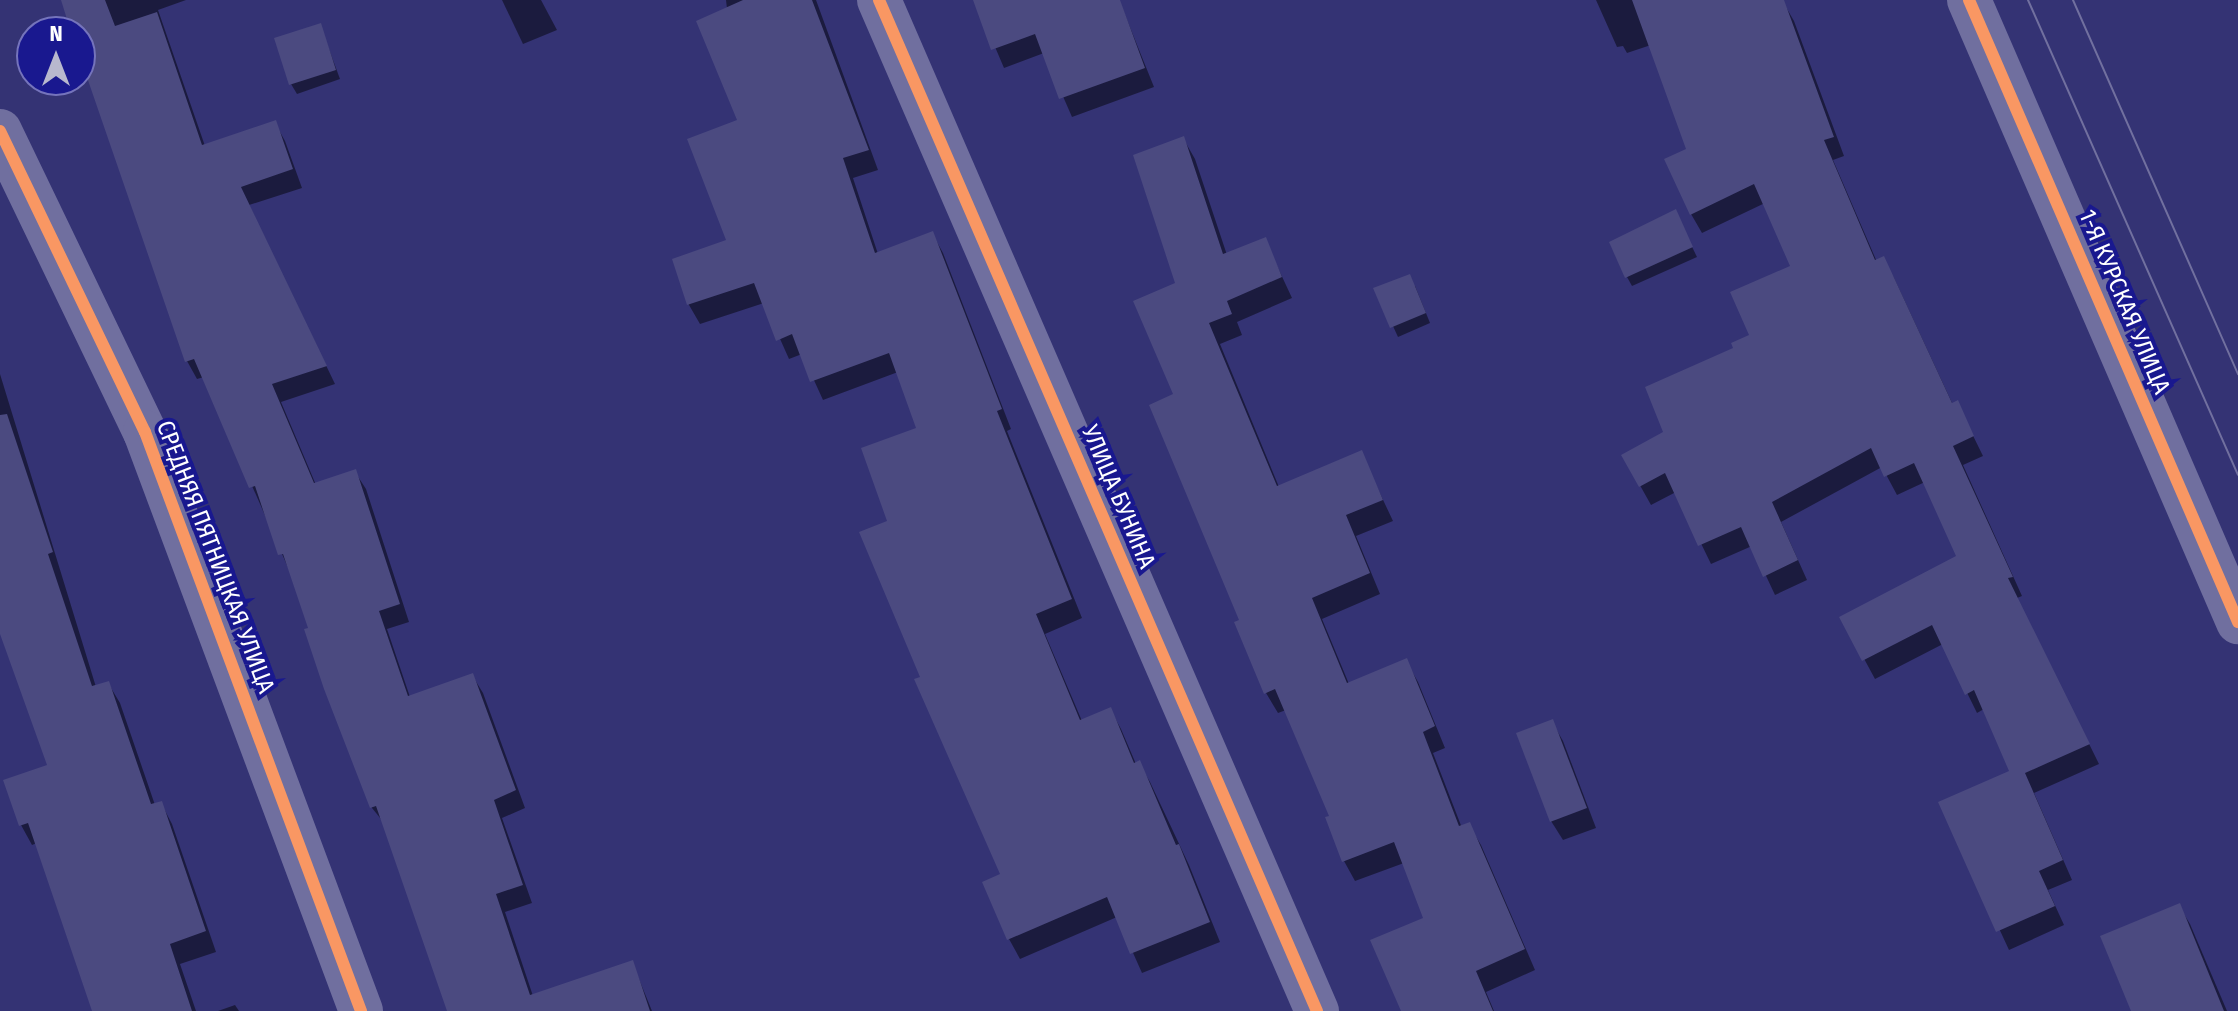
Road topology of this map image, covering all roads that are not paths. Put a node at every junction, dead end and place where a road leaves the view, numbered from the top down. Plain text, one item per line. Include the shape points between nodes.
1 (879, 0) edge
2 (1969, 0) edge
3 (0, 131) edge
4 (2238, 622) edge
5 (361, 1011) edge
6 (1317, 1011) edge

1 - 6 street, УЛИЦА БУНИНА
2 - 4 street, 1-Я КУРСКАЯ УЛИЦА
3 - 5 street, СРЕДНЯЯ ПЯТНИЦКАЯ УЛИЦА via 145,432

